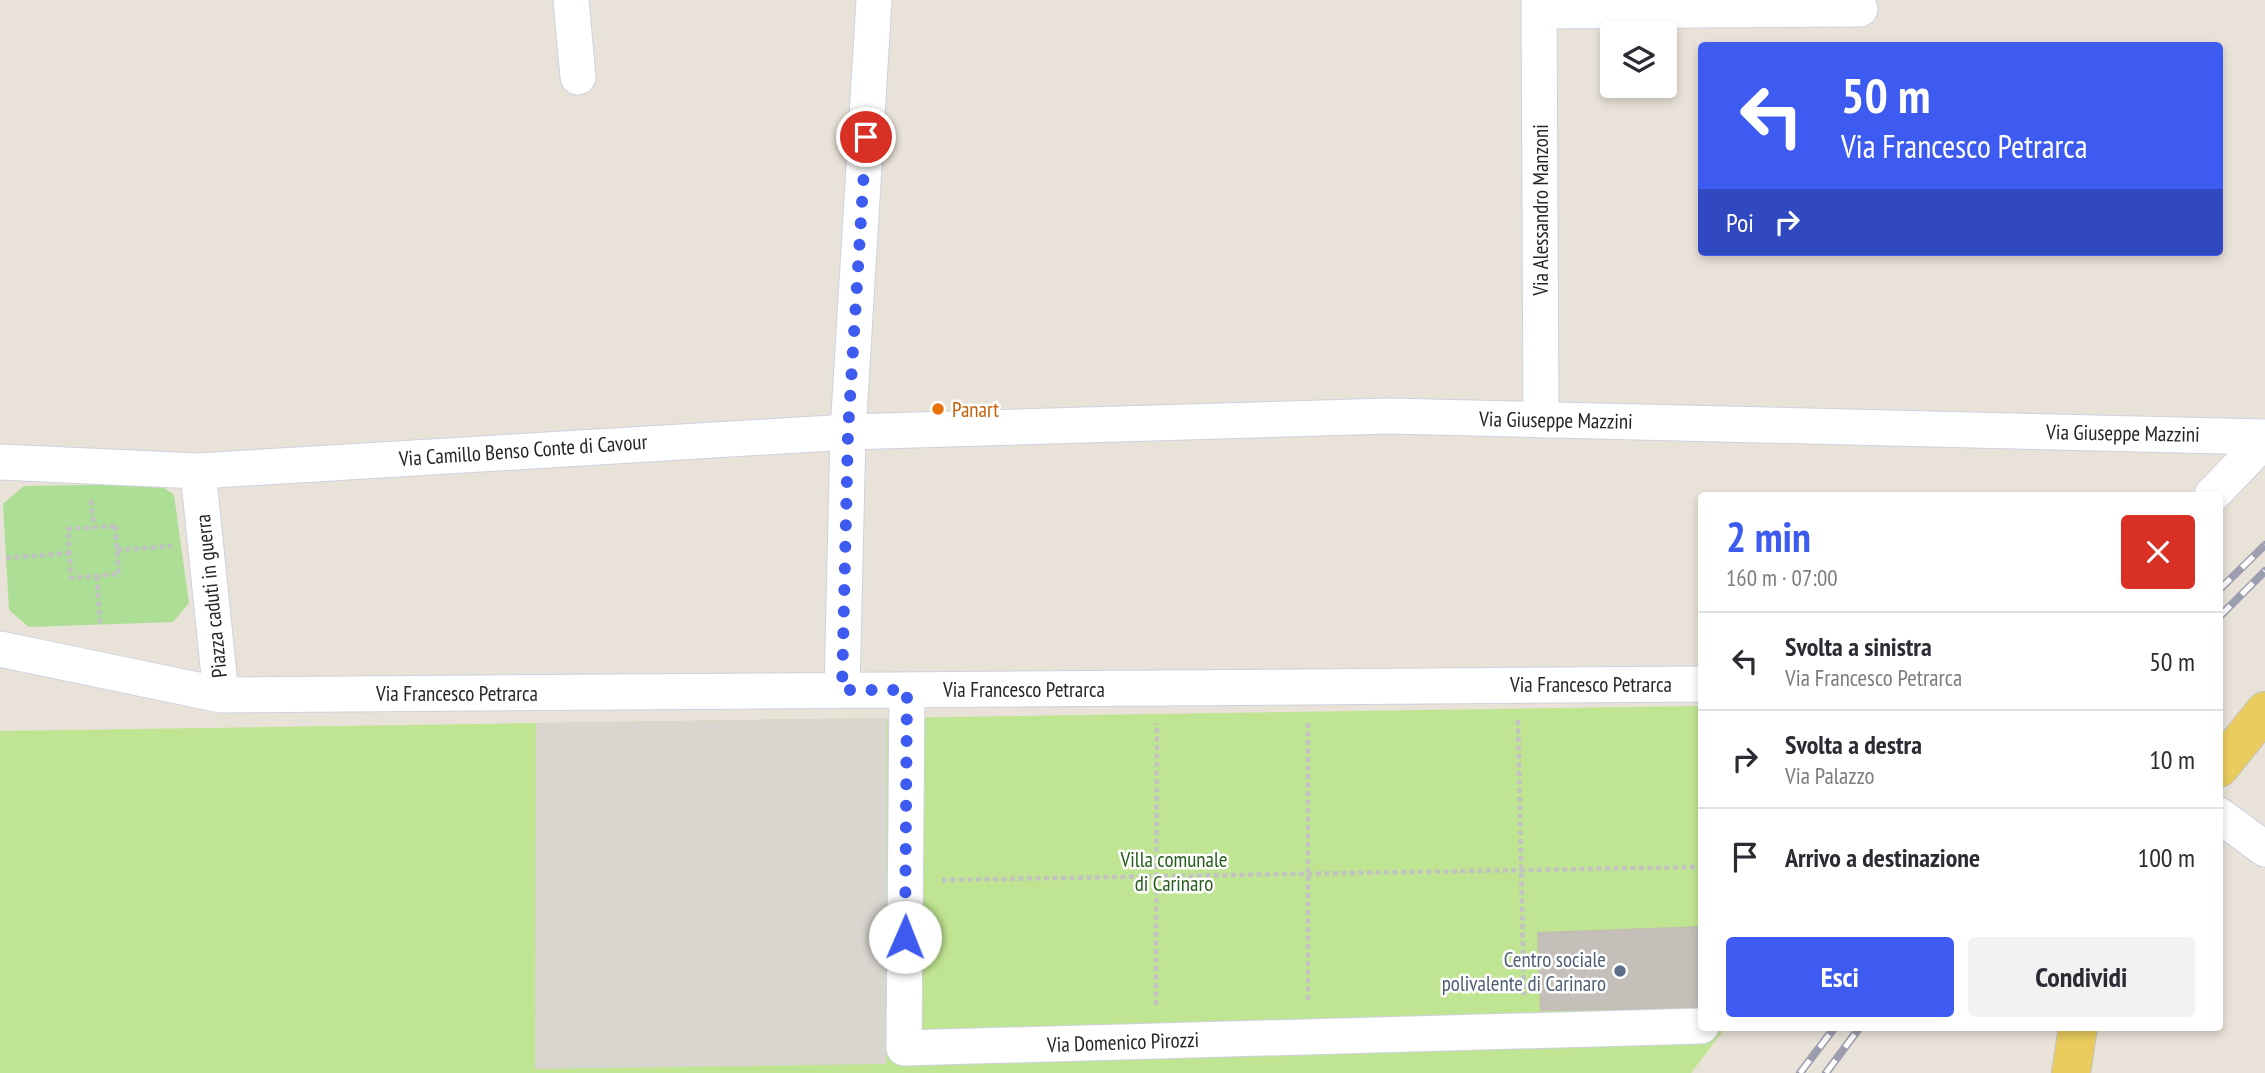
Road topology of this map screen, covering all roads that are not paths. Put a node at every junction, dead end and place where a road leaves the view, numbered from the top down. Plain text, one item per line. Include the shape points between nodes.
1 (571, 0) edge
2 (874, 0) edge
3 (1539, 5) edge
4 (1860, 9) dead end
5 (578, 77) dead end
6 (1541, 419) junction
7 (848, 432) junction
8 (2265, 438) edge
9 (0, 462) edge
10 (198, 471) junction
11 (2215, 492) edge
12 (0, 649) edge
13 (1698, 684) edge
14 (842, 690) junction
15 (907, 690) junction
16 (221, 695) junction
17 (2265, 711) edge
18 (2223, 763) edge
19 (2223, 818) edge
20 (2265, 849) edge
21 (1698, 1026) edge
22 (2077, 1031) edge
23 (2071, 1073) edge

1 - 5 street
2 - 7 street
3 - 4 street
3 - 6 street, Via Alessandro Manzoni
6 - 7 street, Via Giuseppe Mazzini via 1388,416
6 - 8 street, Via Giuseppe Mazzini
7 - 10 street, Via Camillo Benso Conte di Cavour
7 - 14 street
8 - 11 street
9 - 10 street
10 - 16 street, Piazza caduti in guerra
12 - 16 street, Piazza caduti in guerra
13 - 15 street, Via Francesco Petrarca
14 - 15 street, Via Francesco Petrarca
14 - 16 street, Via Francesco Petrarca
15 - 21 street, Via Domenico Pirozzi via 904,1048
17 - 18 main road
19 - 20 street
22 - 23 main road

